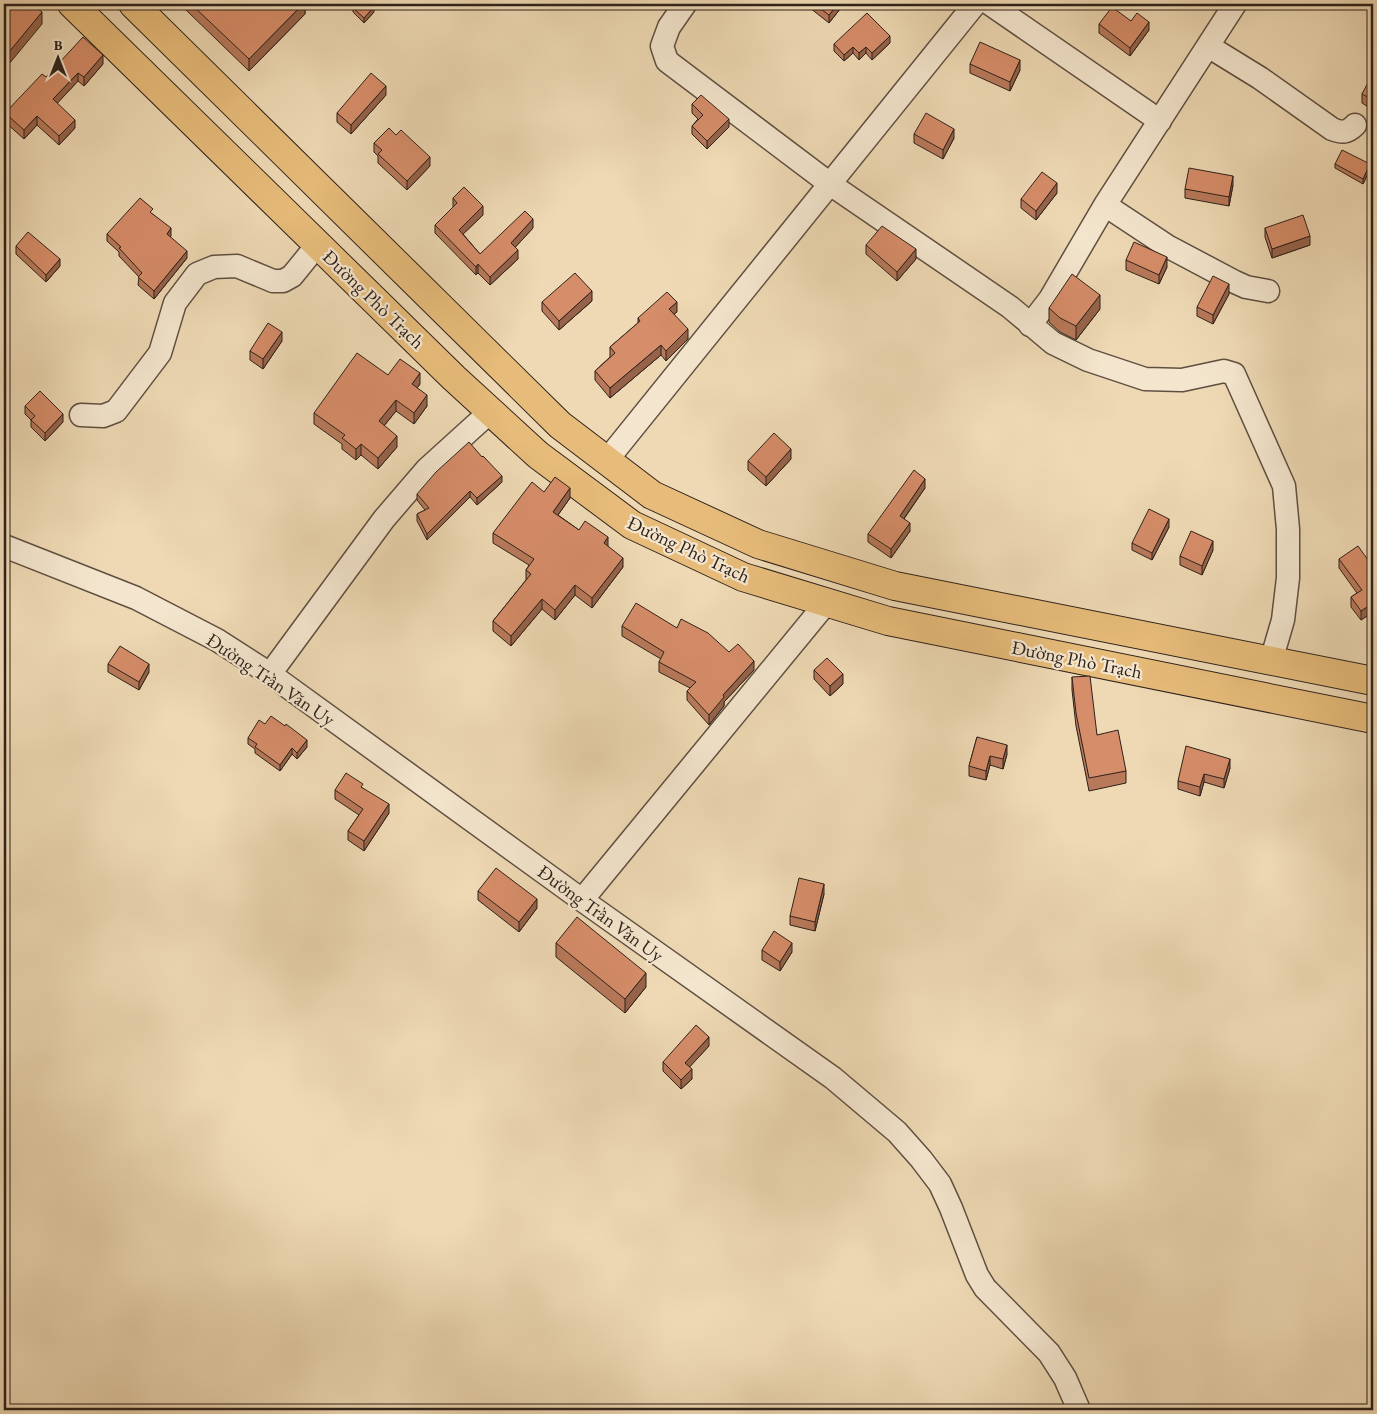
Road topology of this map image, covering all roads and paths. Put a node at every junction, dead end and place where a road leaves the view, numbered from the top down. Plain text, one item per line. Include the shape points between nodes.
1 (72, 4) edge
2 (133, 4) edge
3 (685, 4) edge
4 (975, 4) edge
5 (990, 4) edge
6 (1235, 4) edge
7 (1208, 46) junction
8 (1160, 121) junction
9 (1354, 125) dead end
10 (830, 184) junction
11 (1105, 205) junction
12 (318, 244) junction
13 (1268, 290) dead end
14 (1030, 325) junction
15 (490, 411) junction
16 (81, 415) dead end
17 (607, 460) junction
18 (4, 546) edge
19 (827, 602) junction
20 (1271, 660) junction
21 (270, 674) junction
22 (1373, 681) edge
23 (1373, 719) edge
24 (582, 900) junction
25 (1079, 1410) edge

1 - 12 highway, Đường Phò Trạch
2 - 17 highway, Đường Phò Trạch via 560,425
3 - 10 street via 669,27 662,46 668,61
4 - 10 street
5 - 8 street
6 - 7 street
7 - 8 street
7 - 9 street via 1332,129 1343,132
8 - 11 street
10 - 14 street via 1010,306
10 - 17 street
11 - 13 street via 1167,246 1211,270 1246,287
11 - 14 street via 1050,300
12 - 15 highway, Đường Phò Trạch
12 - 16 street via 292,276 283,281 273,281 237,266 214,267 197,274 175,302 160,353 116,411 103,416
14 - 20 street via 1088,360 1146,379 1182,380 1224,371 1234,374 1284,486 1288,578 1283,620
15 - 19 highway, Đường Phò Trạch via 538,455 632,526 743,577
15 - 21 street via 428,469 384,519
17 - 20 highway, Đường Phò Trạch via 652,495 758,544 877,580
18 - 21 street, Đường Trần Văn Uy via 136,598 217,640
19 - 23 highway, Đường Phò Trạch via 888,621
19 - 24 street
20 - 22 highway, Đường Phò Trạch
21 - 24 street, Đường Trần Văn Uy
24 - 25 street, Đường Trần Văn Uy via 833,1078 896,1132 940,1184 985,1288 1049,1353 1065,1378

